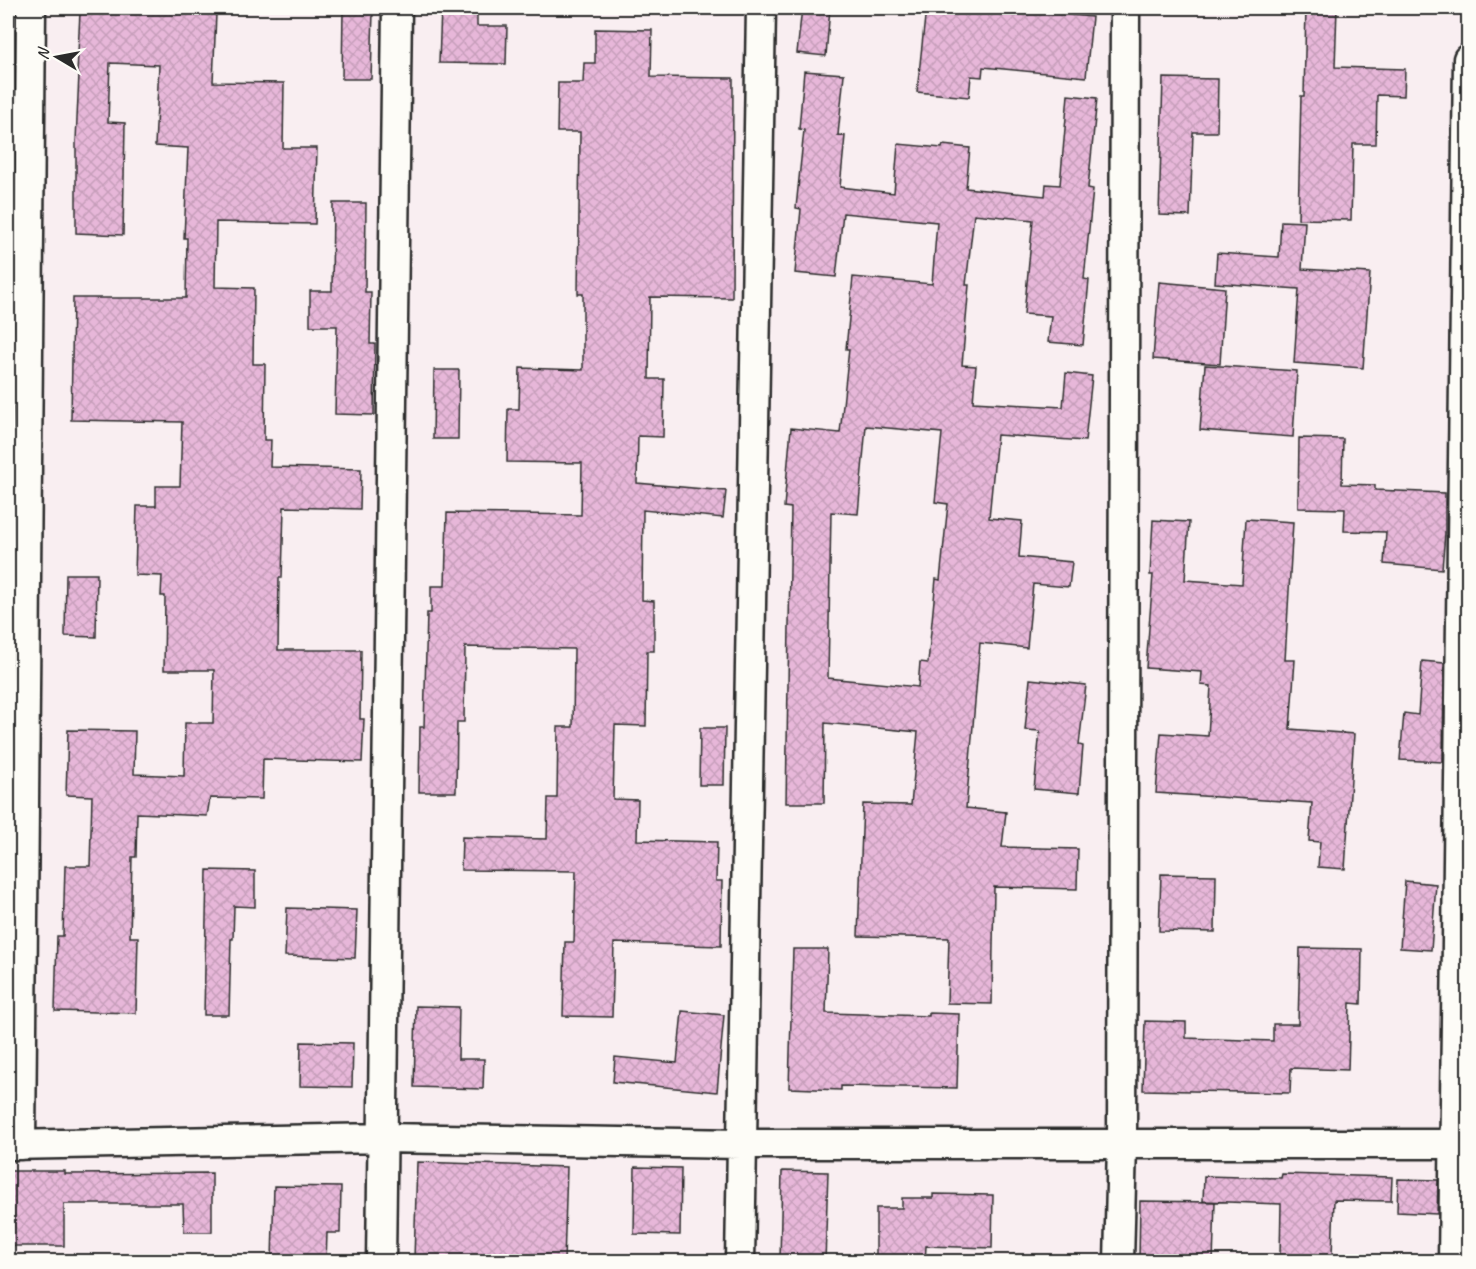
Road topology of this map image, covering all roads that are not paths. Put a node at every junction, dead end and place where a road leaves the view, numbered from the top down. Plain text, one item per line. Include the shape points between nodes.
1 (31, 8) edge
2 (397, 8) edge
3 (761, 8) edge
4 (1125, 8) edge
5 (1468, 59) edge
6 (383, 1138) junction
7 (741, 1144) junction
8 (1122, 1144) junction
9 (1461, 1144) edge
10 (14, 1145) edge
11 (381, 1262) edge
12 (740, 1262) edge
13 (1119, 1262) edge
14 (1453, 1262) edge

1 - 10 street
2 - 6 street
3 - 7 street
4 - 8 street
5 - 9 street
6 - 7 street
6 - 10 street
6 - 11 street
7 - 8 street
7 - 12 street
8 - 9 street
8 - 13 street
9 - 14 street

